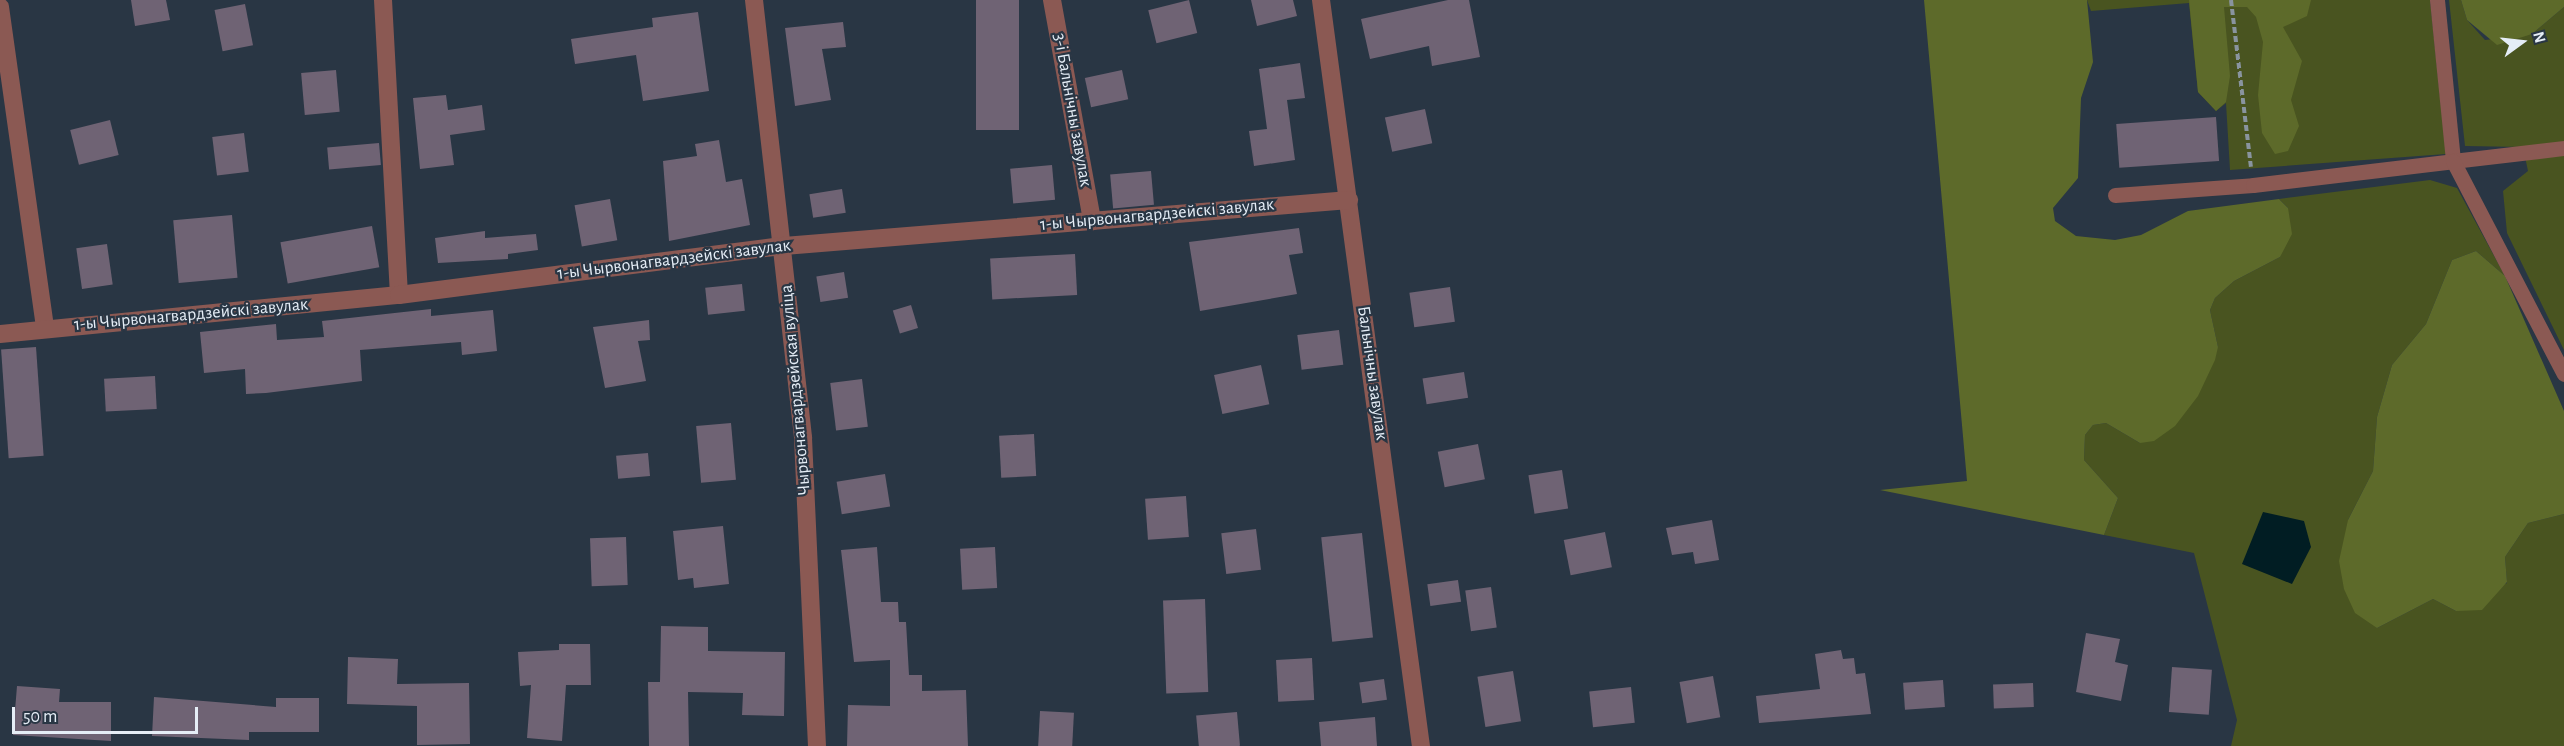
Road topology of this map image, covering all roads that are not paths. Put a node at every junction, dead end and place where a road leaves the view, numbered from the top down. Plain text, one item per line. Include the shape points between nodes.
1 (383, 0) edge
2 (754, 0) edge
3 (1052, 0) edge
4 (1321, 0) edge
5 (2437, 0) edge
6 (0, 7) edge
7 (2564, 148) edge
8 (2453, 161) junction
9 (2115, 195) dead end
10 (1349, 200) junction
11 (1092, 220) junction
12 (784, 246) junction
13 (399, 295) junction
14 (45, 329) junction
15 (0, 334) edge
16 (2564, 374) edge
17 (817, 746) edge
18 (1421, 746) edge

1 - 13 street
2 - 12 street, Чырвонагвардзейская вуліца
3 - 11 street, 3-і Бальнічны завулак
4 - 10 street, Бальнічны завулак
5 - 8 lane
6 - 14 street
7 - 8 lane
8 - 9 lane via 2253,185
8 - 16 lane
10 - 11 street, 1-ы Чырвонагвардзейскі завулак
10 - 18 street, Бальнічны завулак
11 - 12 street, 1-ы Чырвонагвардзейскі завулак
12 - 13 street, 1-ы Чырвонагвардзейскі завулак
12 - 17 street, Чырвонагвардзейская вуліца via 803,438
13 - 14 street, 1-ы Чырвонагвардзейскі завулак
14 - 15 street, 1-ы Чырвонагвардзейскі завулак

